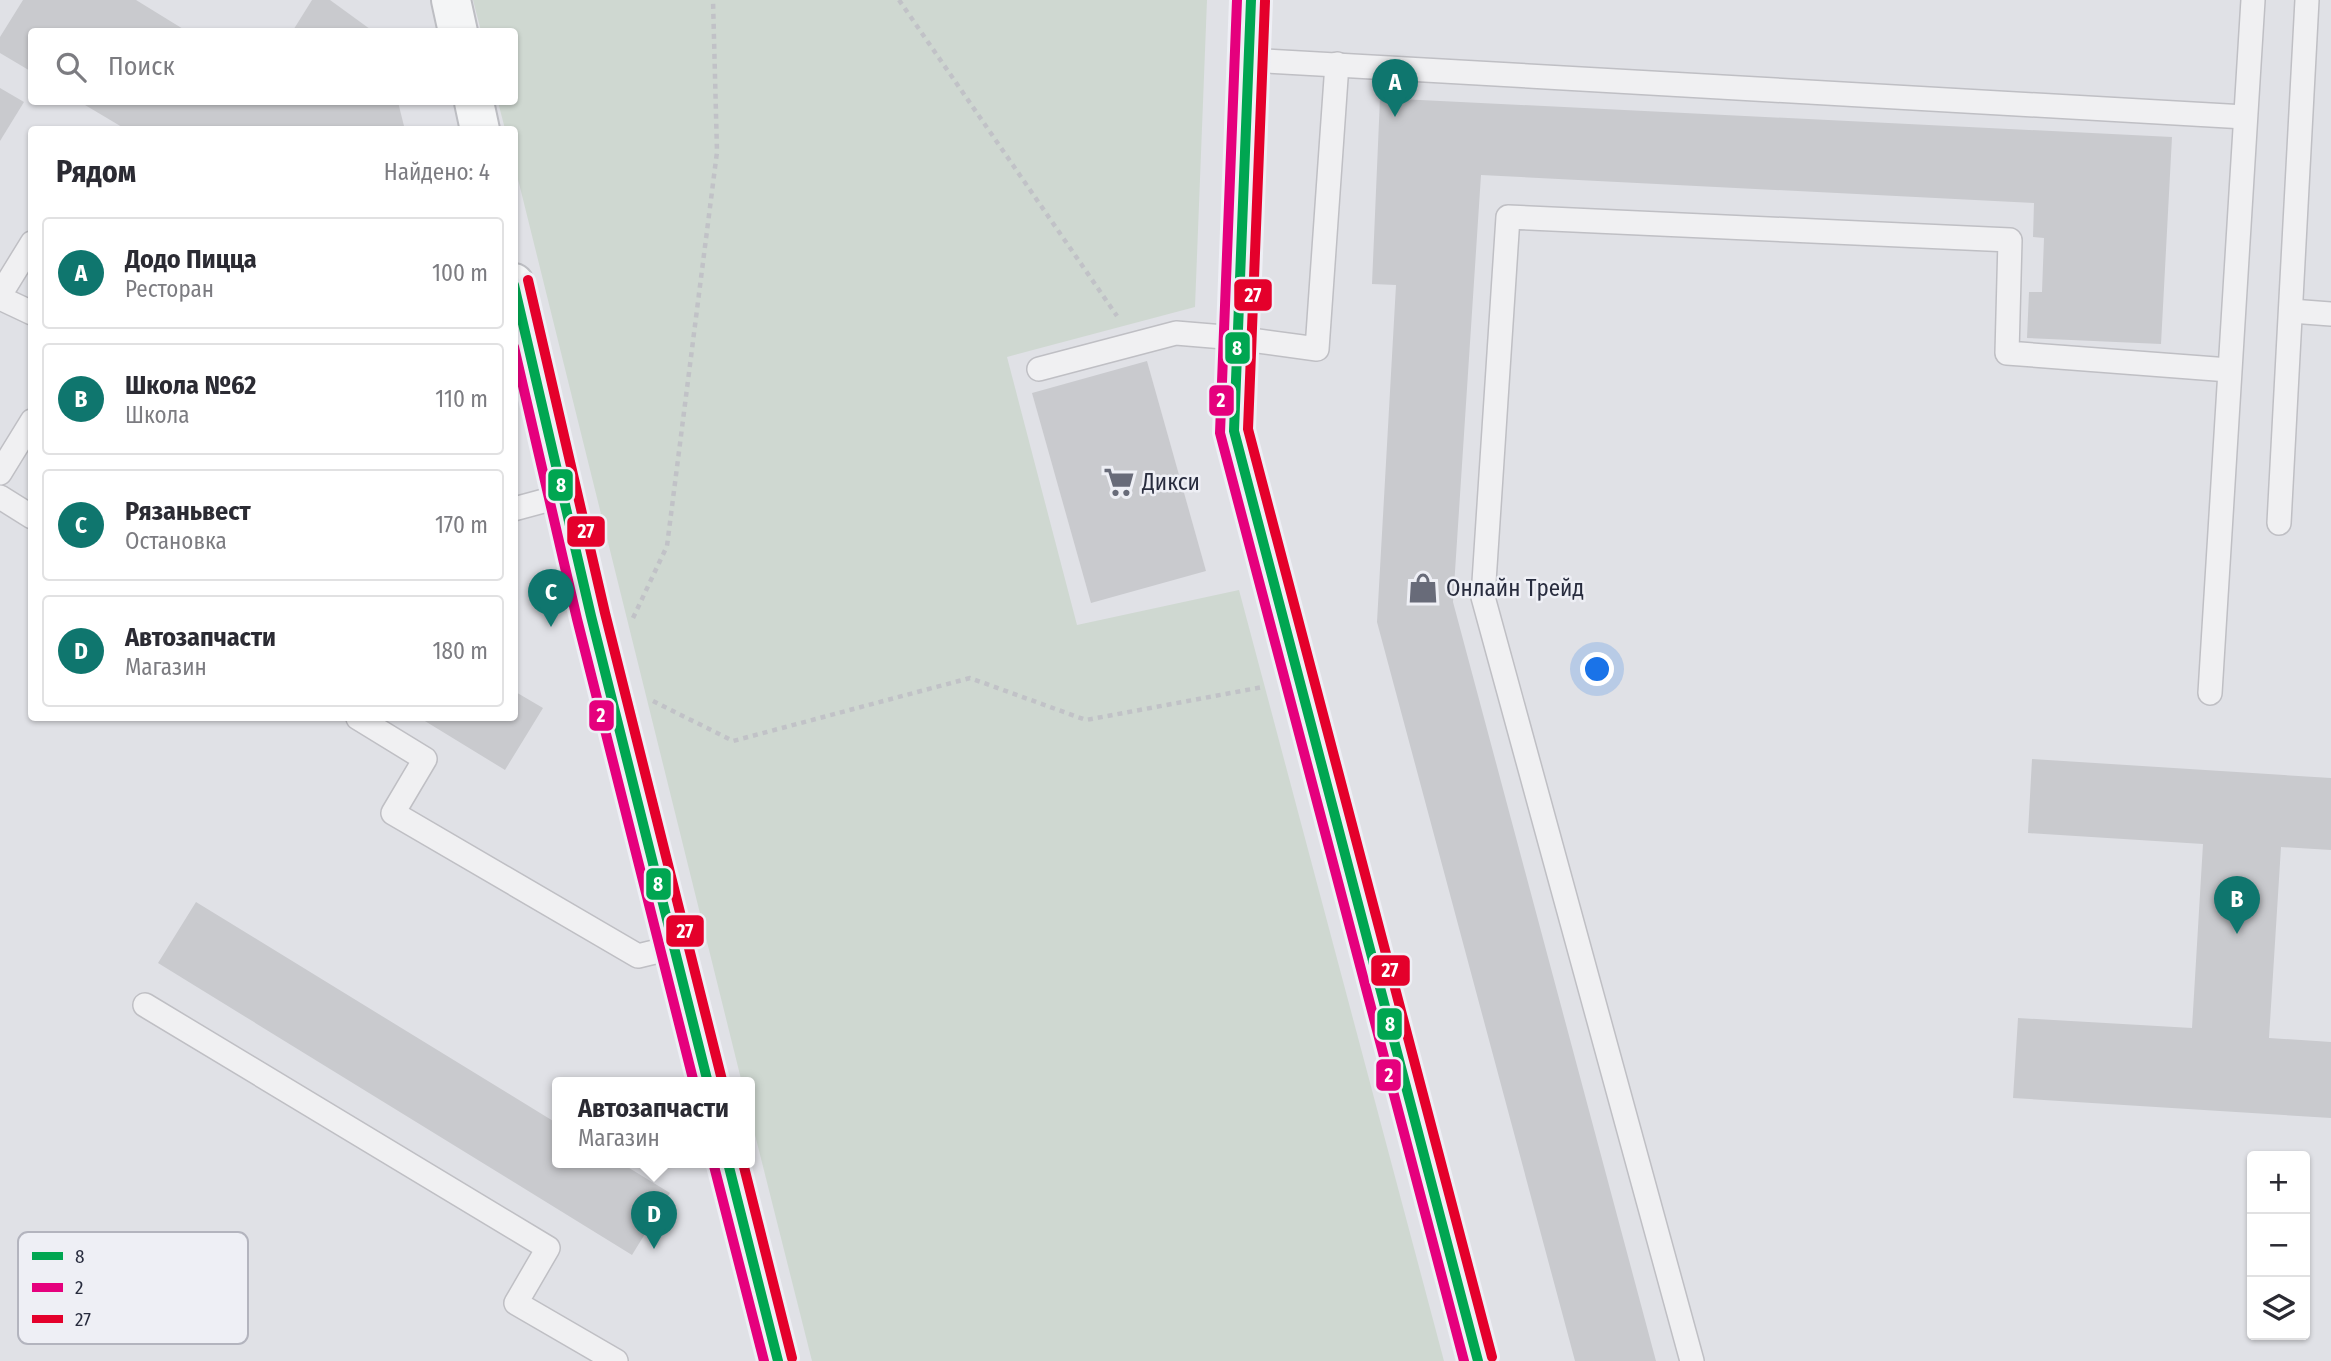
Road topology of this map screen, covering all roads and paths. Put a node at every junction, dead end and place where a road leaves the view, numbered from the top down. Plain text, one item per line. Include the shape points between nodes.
1 (451, 0) edge
2 (713, 0) edge
3 (899, 0) edge
4 (1251, 0) edge
5 (2253, 0) edge
6 (2307, 0) edge
7 (457, 28) edge
8 (1249, 60) junction
9 (1337, 64) junction
10 (475, 105) edge
11 (2245, 117) junction
12 (479, 126) edge
13 (28, 250) edge
14 (0, 297) edge
15 (518, 301) edge
16 (28, 311) edge
17 (2291, 311) junction
18 (2331, 314) edge
19 (1236, 338) junction
20 (1136, 344) junction
21 (1039, 369) dead end
22 (2230, 369) junction
23 (28, 428) edge
24 (0, 473) edge
25 (562, 496) junction
26 (0, 497) edge
27 (518, 508) edge
28 (28, 514) edge
29 (2279, 523) dead end
30 (606, 677) junction
31 (1299, 681) junction
32 (2210, 692) dead end
33 (363, 721) edge
34 (675, 947) junction
35 (145, 1005) dead end
36 (707, 1077) edge
37 (729, 1168) edge
38 (616, 1361) edge
39 (778, 1361) edge
40 (1478, 1361) edge
41 (1692, 1361) edge

1 - 7 main road
2 - 30 path via 717,152 667,546
3 - 20 path
4 - 8 main road
5 - 11 lane
6 - 17 lane
8 - 9 lane
8 - 19 main road
9 - 11 lane
9 - 19 lane via 1317,349
10 - 12 main road
11 - 22 lane
13 - 14 lane
14 - 16 lane
15 - 25 main road
17 - 18 lane
17 - 29 lane
19 - 20 lane via 1176,333
19 - 31 main road via 1234,430
20 - 21 lane
22 - 32 lane
22 - 41 lane via 2007,353 2010,240 1508,217 1483,597
23 - 24 lane
25 - 27 lane
25 - 30 main road
26 - 28 lane
30 - 31 path via 733,741 970,678 1086,720
30 - 34 main road
31 - 40 main road
33 - 34 lane via 425,759 393,813 638,956
34 - 36 main road
35 - 38 lane via 548,1248 516,1303
37 - 39 main road

